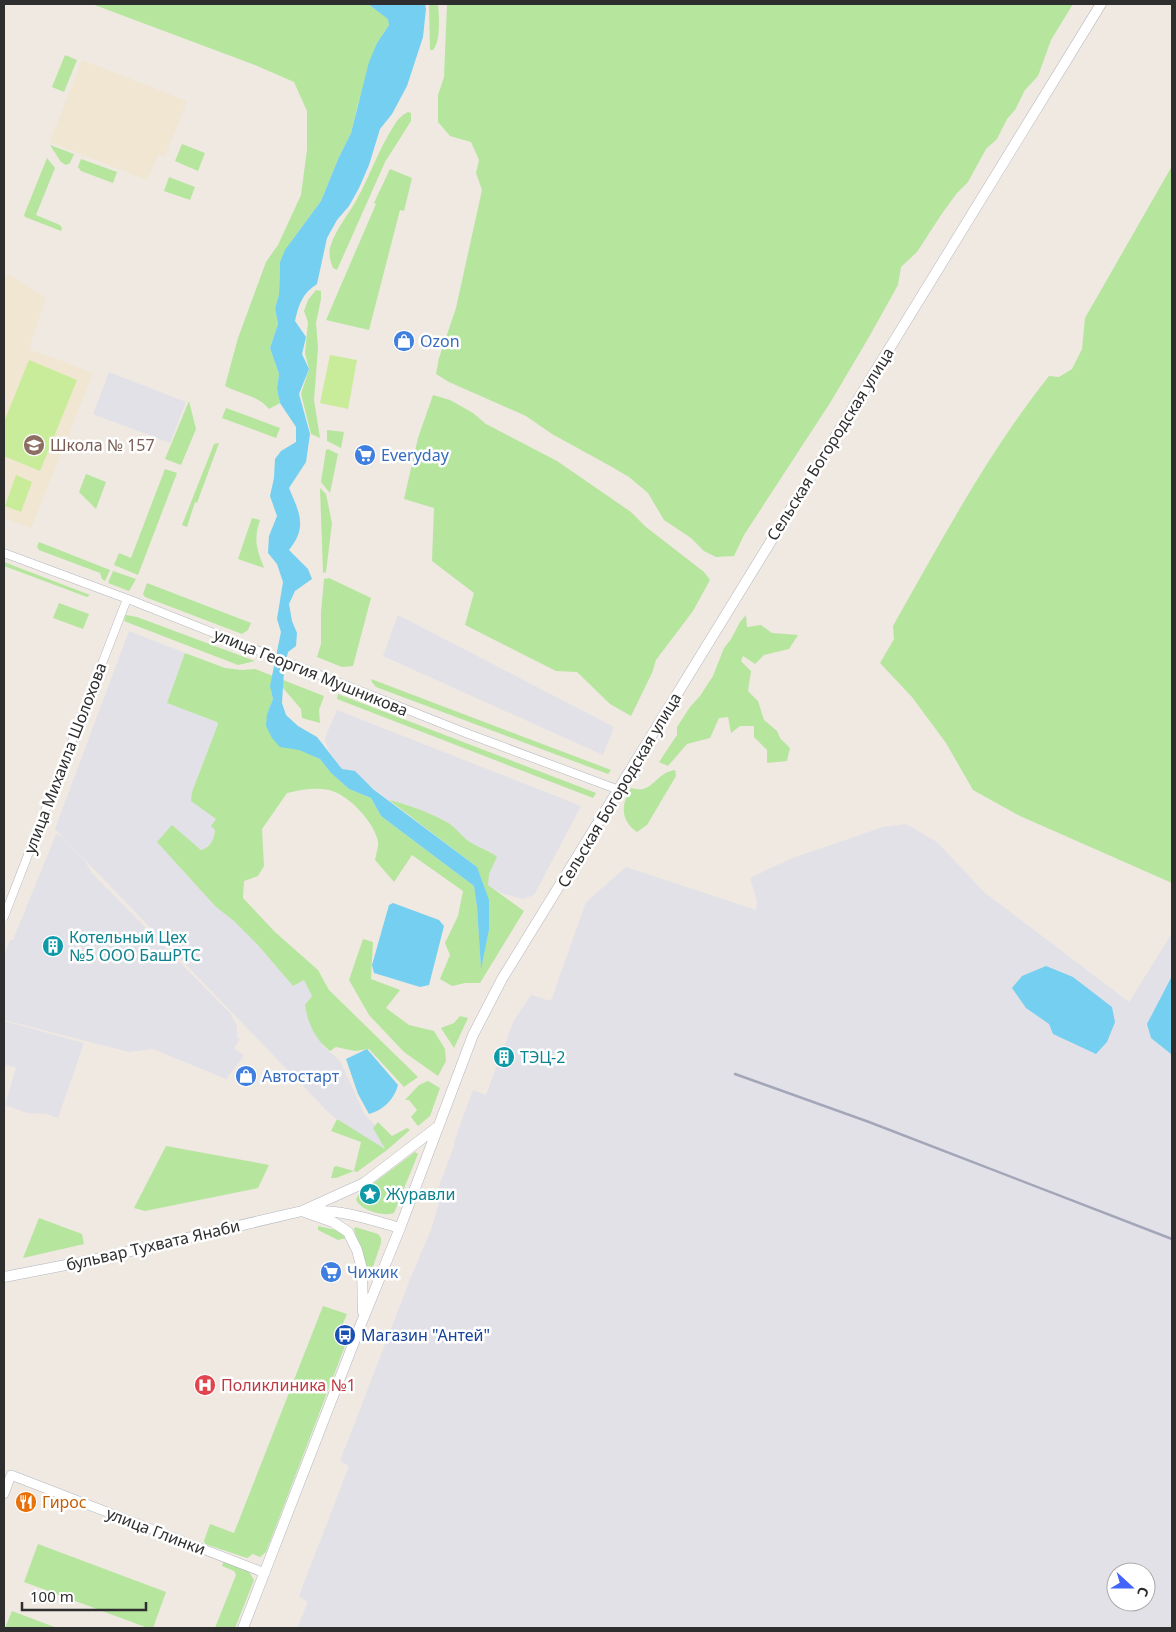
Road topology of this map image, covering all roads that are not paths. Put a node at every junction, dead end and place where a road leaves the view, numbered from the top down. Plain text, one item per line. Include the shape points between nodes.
1 (1101, 4) edge
2 (4, 553) edge
3 (127, 599) junction
4 (619, 790) junction
5 (4, 917) edge
6 (437, 1128) junction
7 (302, 1211) junction
8 (400, 1228) junction
9 (4, 1277) edge
10 (361, 1324) junction
11 (4, 1494) edge
12 (265, 1573) junction
13 (243, 1628) edge

1 - 4 main road, Сельская Богородская улица
2 - 3 street, улица Георгия Мушникова
3 - 4 street, улица Георгия Мушникова
3 - 5 street, улица Михаила Шолохова
4 - 6 main road, Сельская Богородская улица via 480,1019
6 - 7 main road, бульвар Тухвата Янаби via 364,1183
6 - 8 main road, Сельская Богородская улица
7 - 8 main road, бульвар Тухвата Янаби via 343,1212
7 - 9 main road, бульвар Тухвата Янаби via 97,1259
7 - 10 main road via 333,1222 348,1232 362,1269
8 - 10 main road, Сельская Богородская улица
10 - 12 main road, Сельская Богородская улица
11 - 12 street, улица Глинки via 11,1475
12 - 13 main road, Сельская Богородская улица

